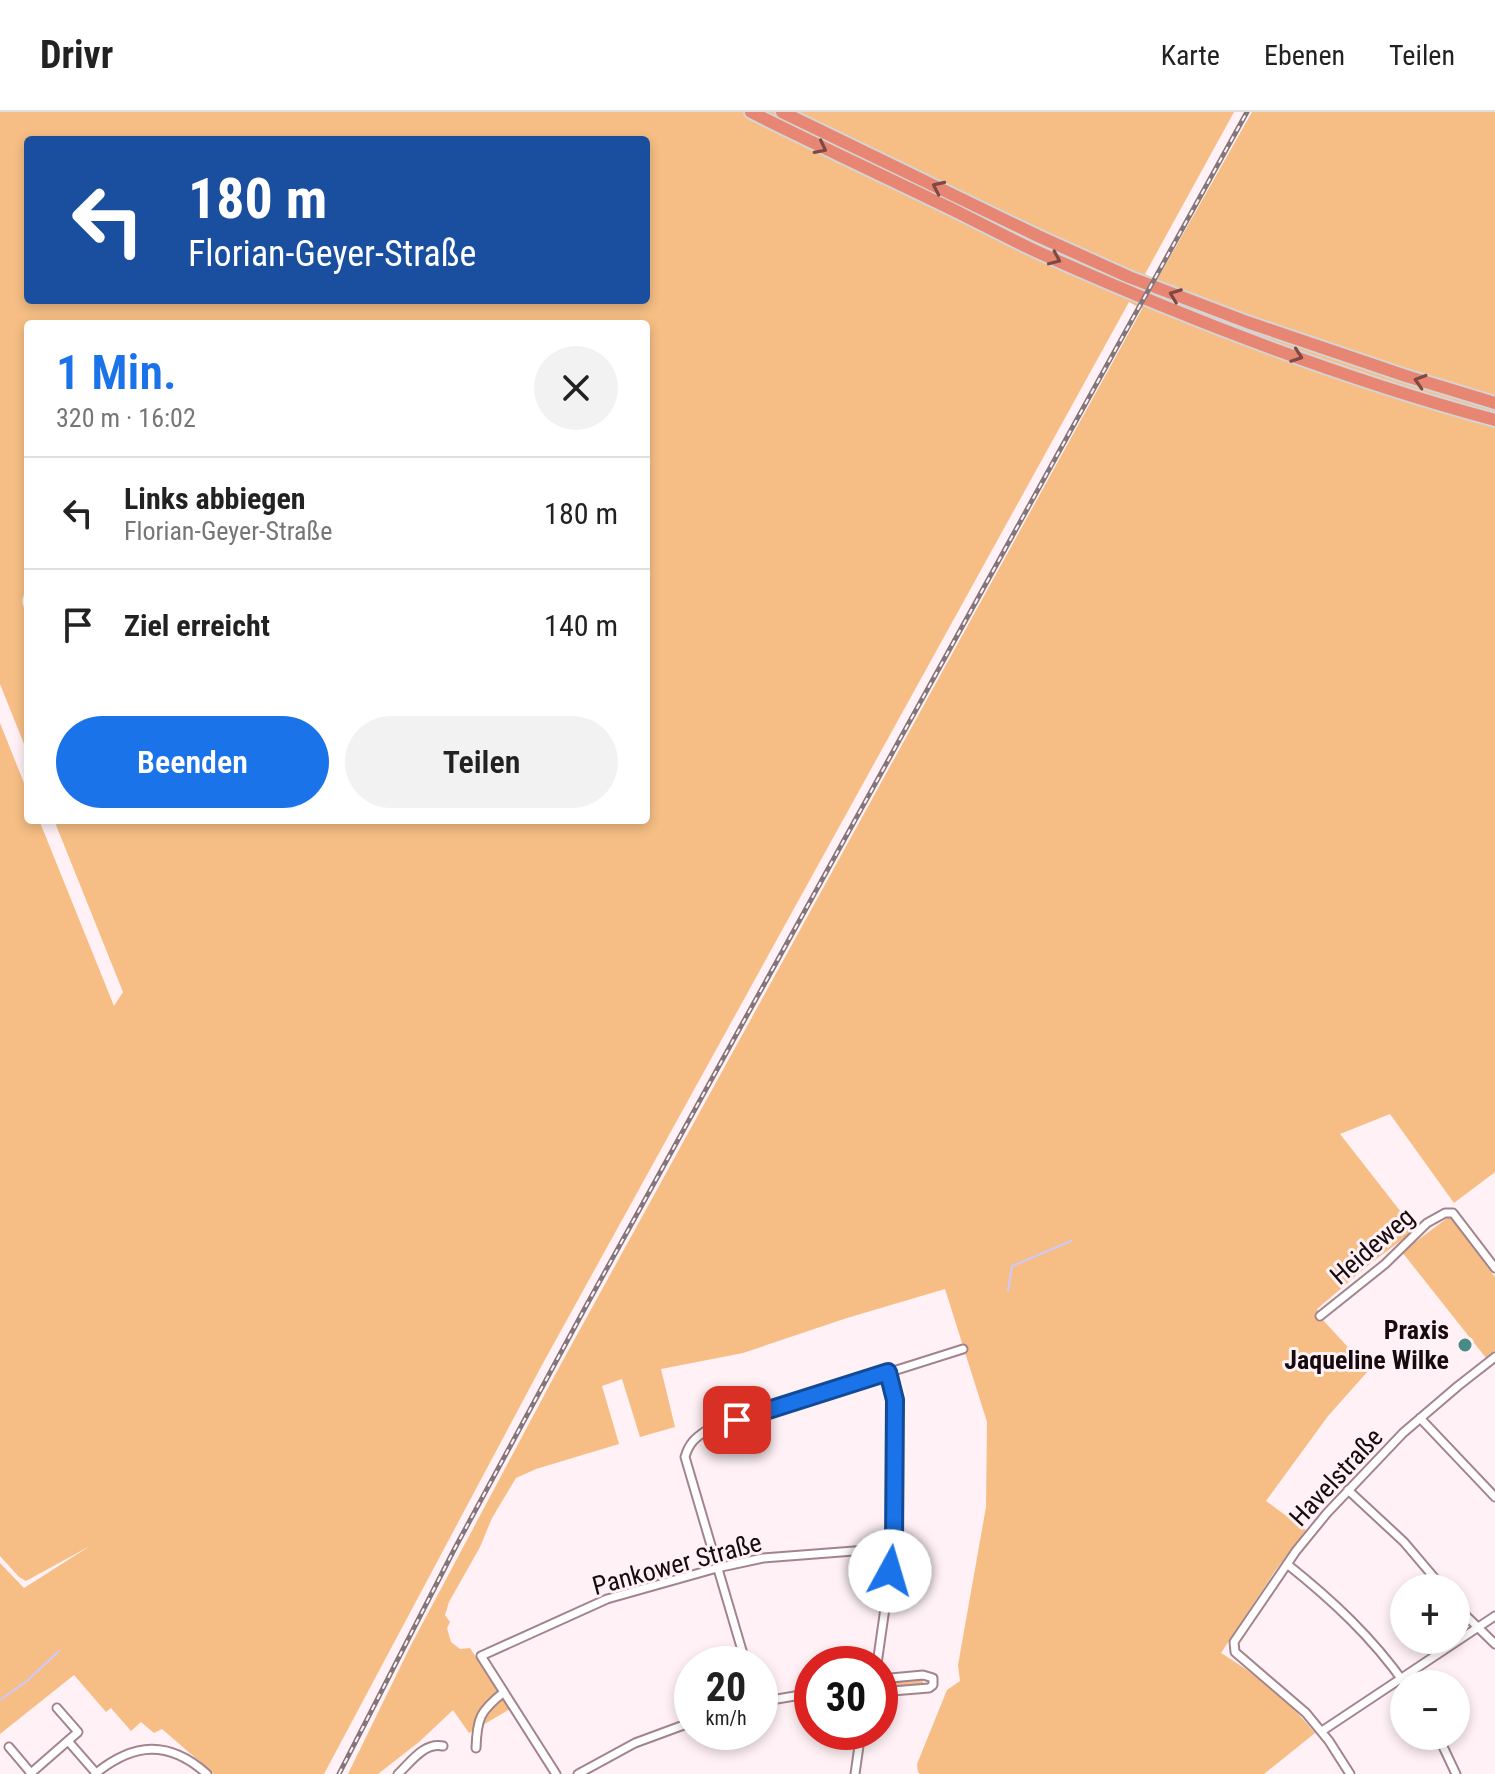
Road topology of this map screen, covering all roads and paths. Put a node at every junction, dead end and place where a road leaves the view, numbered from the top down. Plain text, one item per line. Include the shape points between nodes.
1 (751, 112) edge
2 (782, 112) edge
3 (1495, 403) edge
4 (1495, 420) edge
5 (1495, 1268) edge
6 (1320, 1316) dead end
7 (963, 1349) dead end
8 (1495, 1357) edge
9 (888, 1372) junction
10 (1420, 1418) junction
11 (1348, 1490) junction
12 (1495, 1497) edge
13 (893, 1548) junction
14 (1287, 1564) junction
15 (717, 1568) junction
16 (1431, 1574) edge
17 (1495, 1616) edge
18 (1470, 1620) edge
19 (1477, 1627) junction
20 (1495, 1644) edge
21 (741, 1646) edge
22 (879, 1646) edge
23 (1395, 1670) edge
24 (1418, 1670) edge
25 (898, 1677) edge
26 (1390, 1689) edge
27 (898, 1691) edge
28 (504, 1692) junction
29 (57, 1708) dead end
30 (674, 1729) edge
31 (1322, 1731) junction
32 (68, 1741) junction
33 (443, 1746) dead end
34 (9, 1747) dead end
35 (476, 1748) dead end
36 (858, 1750) edge
37 (1445, 1750) edge
38 (104, 1767) junction
39 (31, 1773) edge
40 (96, 1774) edge
41 (110, 1774) edge
42 (207, 1774) edge
43 (398, 1774) edge
44 (556, 1774) edge
45 (578, 1774) edge
46 (855, 1774) edge
47 (1350, 1774) edge
48 (1456, 1774) edge

1 -> 4 highway via 1127,290 1247,339
3 -> 2 highway via 1247,322 1129,277
5 - 6 street, Heideweg via 1453,1213 1445,1213
7 - 9 street
8 - 10 street, Havelstraße
9 - 13 street via 895,1400
9 - 15 street via 695,1438 685,1457
10 - 11 street, Havelstraße
10 - 12 street
11 - 14 street, Havelstraße
11 - 16 street
13 - 15 street, Pankower Straße via 763,1558
13 - 22 street
14 - 23 street via 1342,1610
14 - 31 street, Havelstraße via 1233,1649
15 - 21 street
15 - 28 street, Pankower Straße via 607,1599 481,1656
17 - 19 street
18 - 19 street
19 - 20 street
19 - 24 street
25 - 27 street via 923,1675 933,1678 933,1685
26 - 31 street
28 - 35 street via 481,1715
28 - 44 street
29 - 32 street via 78,1732
30 - 45 street
31 - 47 street
32 - 39 street
32 - 40 street
33 - 43 street via 424,1750
34 - 39 street
36 - 46 street
37 - 48 street
38 - 40 street
38 - 41 street
38 - 42 street via 117,1757 156,1749 173,1751

